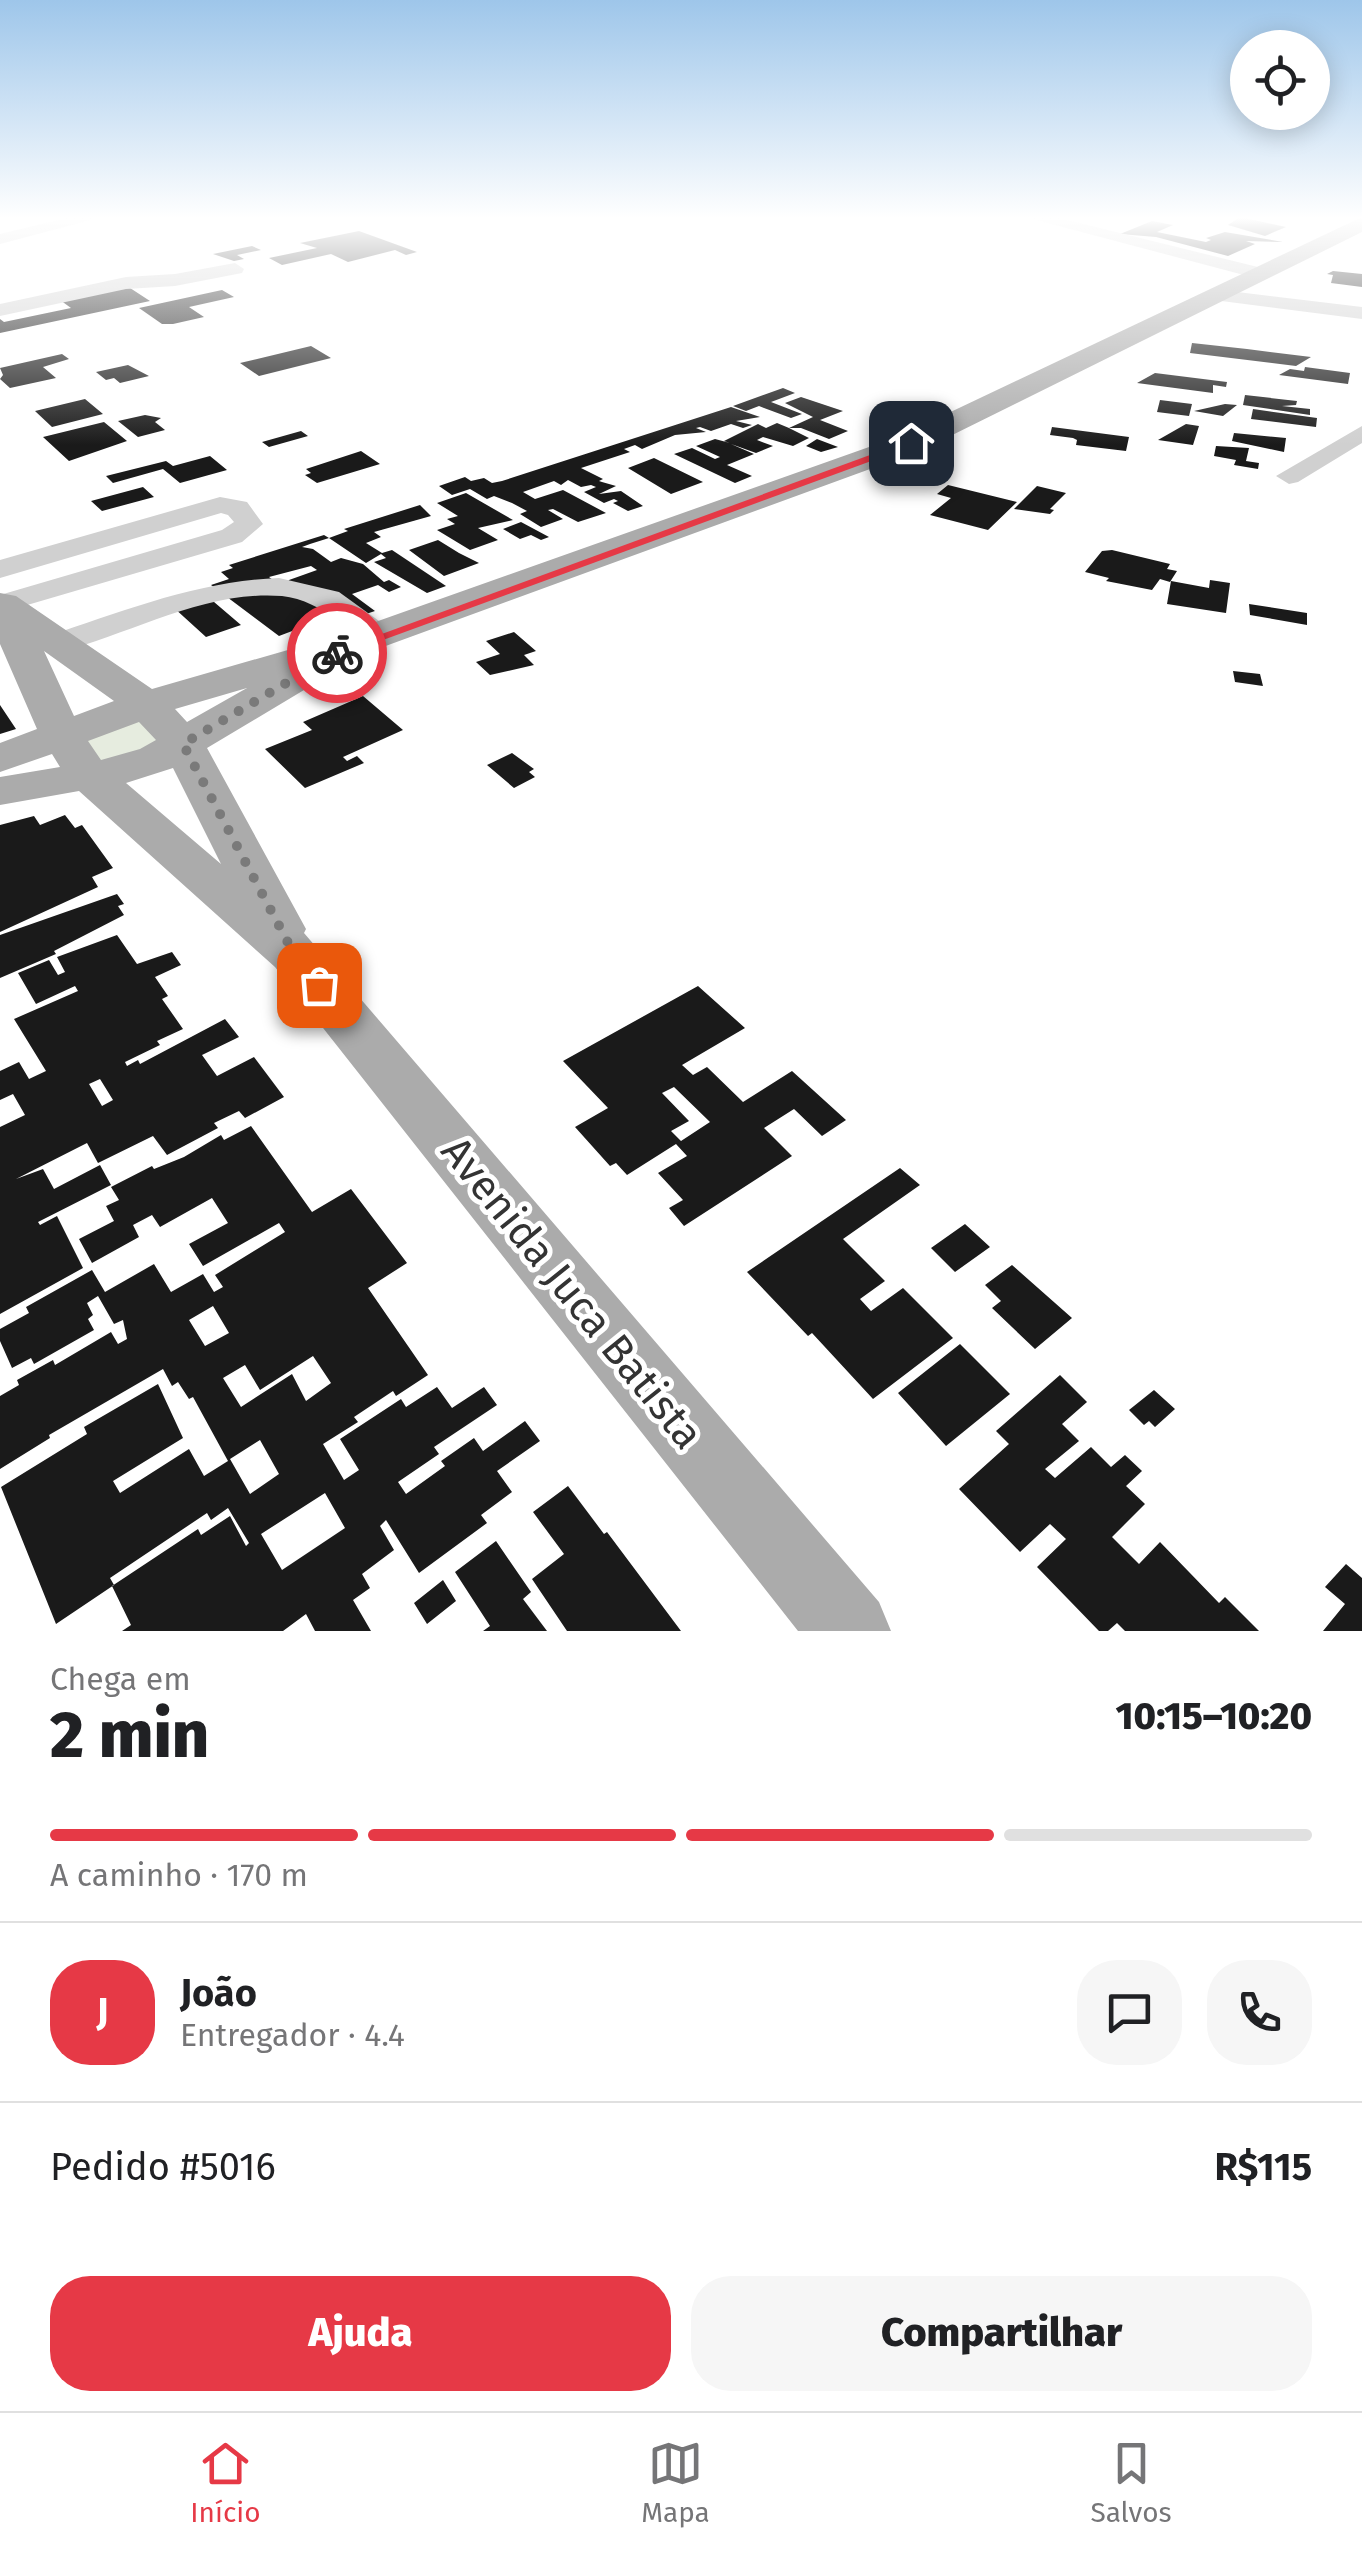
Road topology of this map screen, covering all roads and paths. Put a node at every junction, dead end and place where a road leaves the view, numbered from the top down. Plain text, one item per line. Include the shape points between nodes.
1 (80, 293) edge
2 (1217, 293) edge
3 (1213, 295) junction
4 (0, 310) edge
5 (1362, 312) edge
6 (1362, 433) edge
7 (1289, 476) dead end
8 (88, 544) junction
9 (108, 570) junction
10 (1, 592) edge
11 (364, 641) junction
12 (60, 644) junction
13 (146, 704) junction
14 (61, 734) junction
15 (183, 744) junction
16 (0, 758) edge
17 (89, 776) junction
18 (0, 792) edge
19 (294, 954) junction
20 (850, 1631) edge

1 - 4 street
2 - 3 main road
3 - 5 street
3 - 11 main road via 911,443
6 - 7 street
8 - 9 street
8 - 9 street via 230,504 248,524 232,536
8 - 10 street
9 - 10 street
10 - 12 main road, Avenida Juca Batista
10 - 14 main road, Avenida Juca Batista
11 - 12 street via 340,603 307,590 260,587
11 - 13 main road
11 - 15 main road
12 - 13 main road, Avenida Juca Batista
13 - 14 main road
13 - 15 main road, Avenida Juca Batista
14 - 16 main road
14 - 17 main road, Avenida Juca Batista
15 - 17 main road via 125,770
15 - 19 main road, Avenida Juca Batista
17 - 18 main road
17 - 19 main road, Avenida Juca Batista
19 - 20 main road, Avenida Juca Batista

